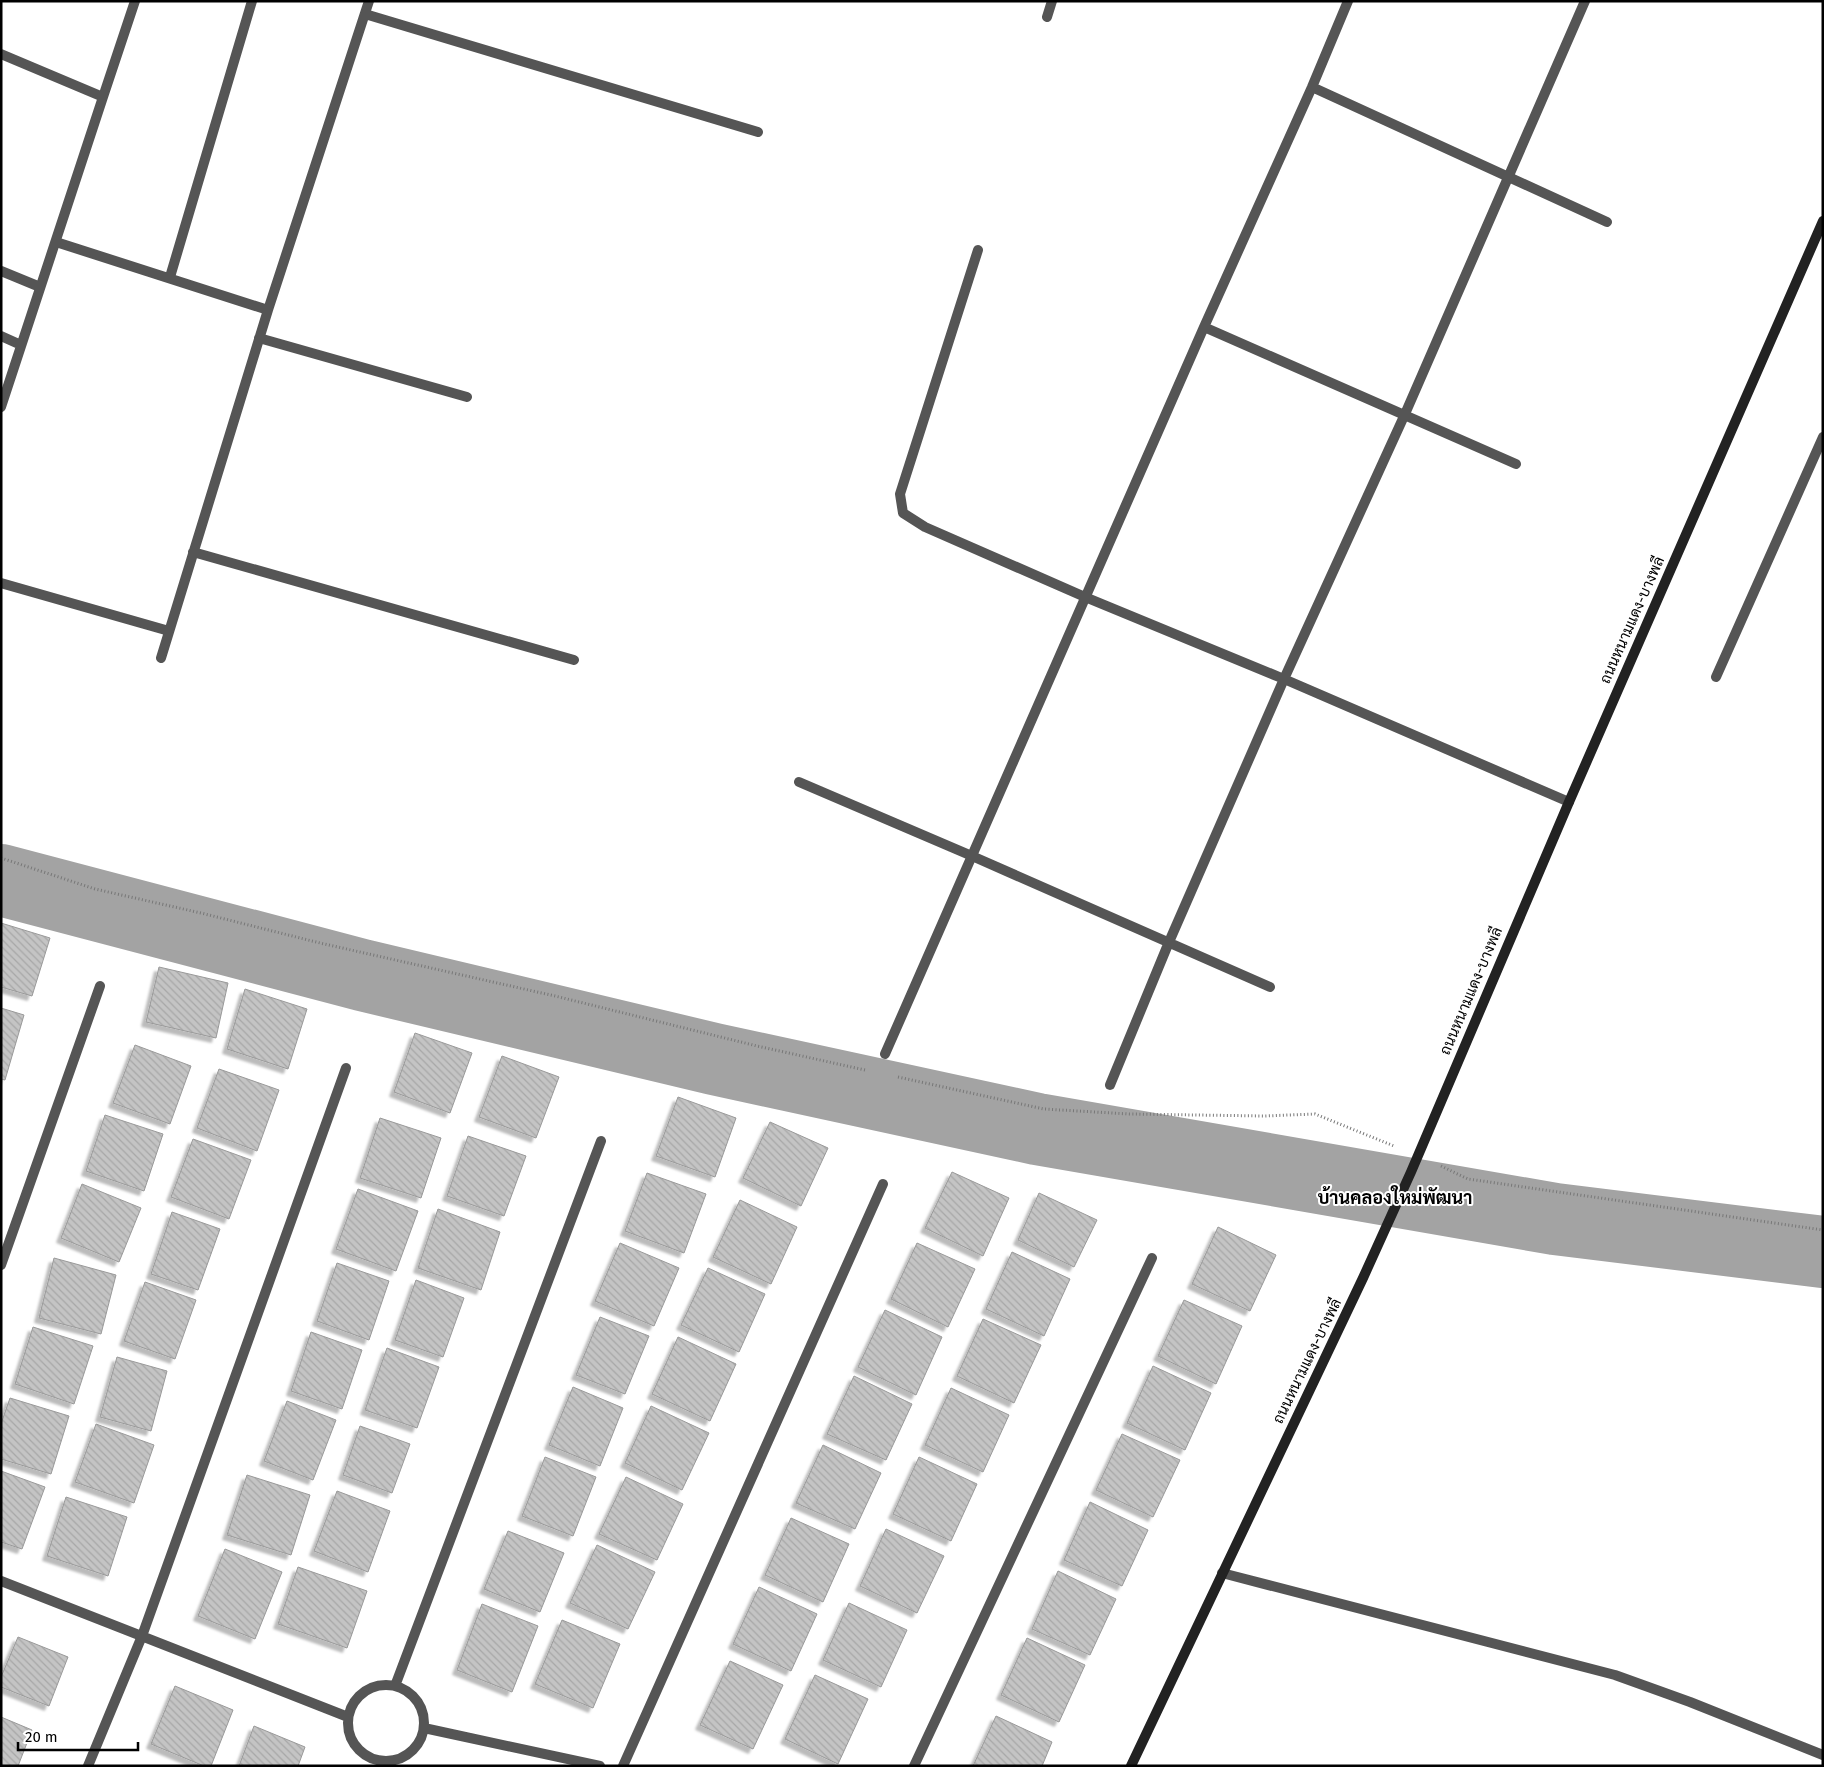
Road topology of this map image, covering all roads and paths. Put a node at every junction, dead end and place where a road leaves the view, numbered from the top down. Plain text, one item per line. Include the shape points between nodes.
1 (135, 1) edge
2 (252, 1) edge
3 (369, 1) edge
4 (1052, 1) edge
5 (1348, 1) edge
6 (1585, 1) edge
7 (365, 14) junction
8 (1046, 17) dead end
9 (1, 54) edge
10 (1312, 86) junction
11 (104, 97) junction
12 (758, 132) dead end
13 (1510, 176) junction
14 (1823, 221) edge
15 (1607, 222) dead end
16 (56, 242) junction
17 (978, 250) dead end
18 (1, 271) edge
19 (170, 277) junction
20 (40, 287) junction
21 (268, 310) junction
22 (1204, 326) junction
23 (1, 336) edge
24 (259, 338) junction
25 (21, 345) junction
26 (467, 398) dead end
27 (1, 407) edge
28 (1405, 414) junction
29 (1823, 437) edge
30 (1516, 464) dead end
31 (193, 552) junction
32 (1, 583) edge
33 (1085, 597) junction
34 (169, 631) junction
35 (161, 658) dead end
36 (574, 660) dead end
37 (1716, 677) dead end
38 (1284, 679) junction
39 (799, 782) dead end
40 (1569, 802) junction
41 (972, 856) junction
42 (1169, 942) junction
43 (100, 986) dead end
44 (1270, 987) dead end
45 (885, 1054) dead end
46 (346, 1068) dead end
47 (1110, 1085) dead end
48 (601, 1141) dead end
49 (883, 1184) dead end
50 (1152, 1258) dead end
51 (1, 1265) edge
52 (1222, 1573) junction
53 (1, 1581) edge
54 (142, 1636) junction
55 (395, 1686) junction
56 (348, 1717) junction
57 (424, 1728) junction
58 (1823, 1756) edge
59 (370, 1762) edge
60 (88, 1766) edge
61 (600, 1766) edge
62 (623, 1766) edge
63 (914, 1766) edge
64 (1131, 1766) edge

1 - 11 street
2 - 19 street
3 - 7 street
4 - 8 street
5 - 10 street
6 - 13 street
7 - 12 street
7 - 21 street
9 - 11 street
10 - 13 street
10 - 22 street
11 - 16 street
13 - 15 street
13 - 28 street
14 - 40 main road, ถนนหนามแดง-บางพลี
16 - 19 street
16 - 20 street
17 - 33 street via 900,494 903,512 925,527
18 - 20 street
19 - 21 street
20 - 25 street
21 - 24 street
22 - 28 street
22 - 33 street
23 - 25 street
24 - 26 street
24 - 31 street
25 - 27 street
28 - 30 street
28 - 38 street
29 - 37 street
31 - 34 street
31 - 36 street
32 - 34 street
33 - 38 street
33 - 41 street
34 - 35 street
38 - 40 street
38 - 42 street
39 - 41 street
40 - 52 main road, ถนนหนามแดง-บางพลี via 1411,1172
41 - 42 street
41 - 45 street
42 - 44 street
42 - 47 street
43 - 51 street
46 - 54 street
48 - 55 street
49 - 62 street
50 - 63 street
52 - 58 street via 1615,1675
52 - 64 main road, ถนนหนามแดง-บางพลี
53 - 54 street
54 - 56 street
54 - 60 street
55 - 56 street via 371,1688 360,1695
55 - 57 street via 415,1698 421,1707
56 - 59 street via 355,1746
57 - 59 street via 415,1748 405,1756 394,1761
57 - 61 street

